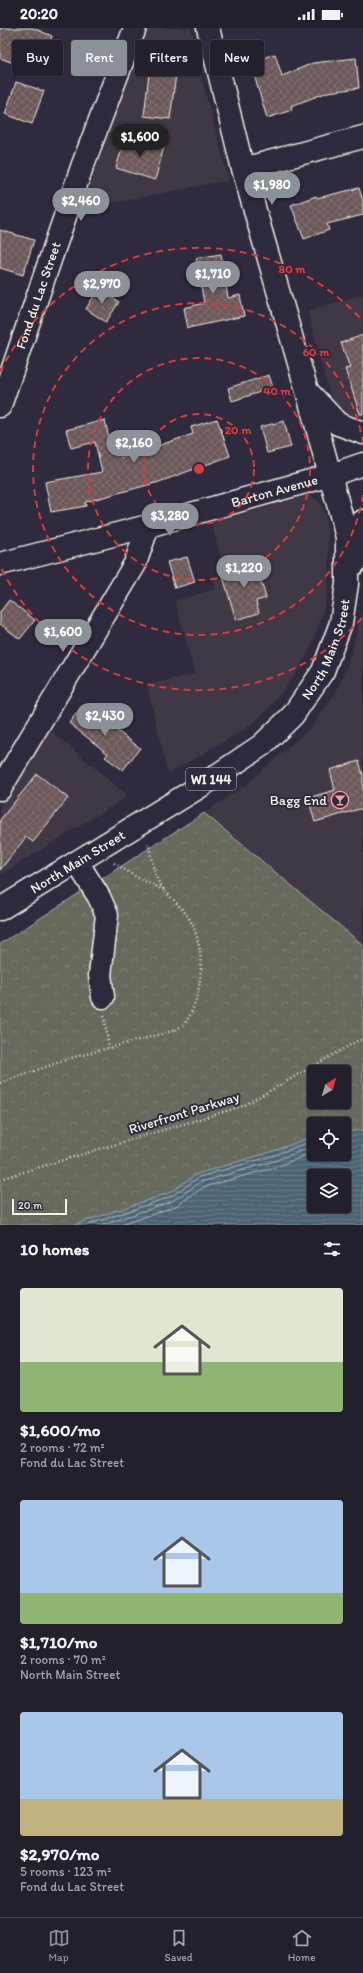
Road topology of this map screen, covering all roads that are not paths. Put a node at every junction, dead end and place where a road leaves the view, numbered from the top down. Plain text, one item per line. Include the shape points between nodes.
1 (135, 28) edge
2 (208, 28) edge
3 (363, 137) edge
4 (243, 169) junction
5 (308, 391) junction
6 (0, 406) edge
7 (363, 433) edge
8 (363, 464) edge
9 (331, 474) junction
10 (363, 522) edge
11 (148, 526) junction
12 (0, 564) edge
13 (347, 584) junction
14 (0, 790) edge
15 (86, 856) junction
16 (0, 910) edge
17 (103, 998) road end

1 - 6 main road, Fond du Lac Street via 82,167
2 - 4 main road, North Main Street
3 - 4 main road
4 - 5 main road, North Main Street
5 - 7 main road via 338,424
5 - 9 main road, North Main Street
8 - 9 main road, Barton Avenue
9 - 11 main road, Barton Avenue
9 - 13 main road, North Main Street / WI 144 via 347,537
10 - 13 main road via 362,539
11 - 12 main road, Barton Avenue
11 - 14 main road via 136,564
13 - 15 main road, North Main Street / WI 144 via 341,623 323,671 293,715 262,745 204,784
15 - 16 main road, North Main Street / WI 144
15 - 17 main road via 107,915 100,975

